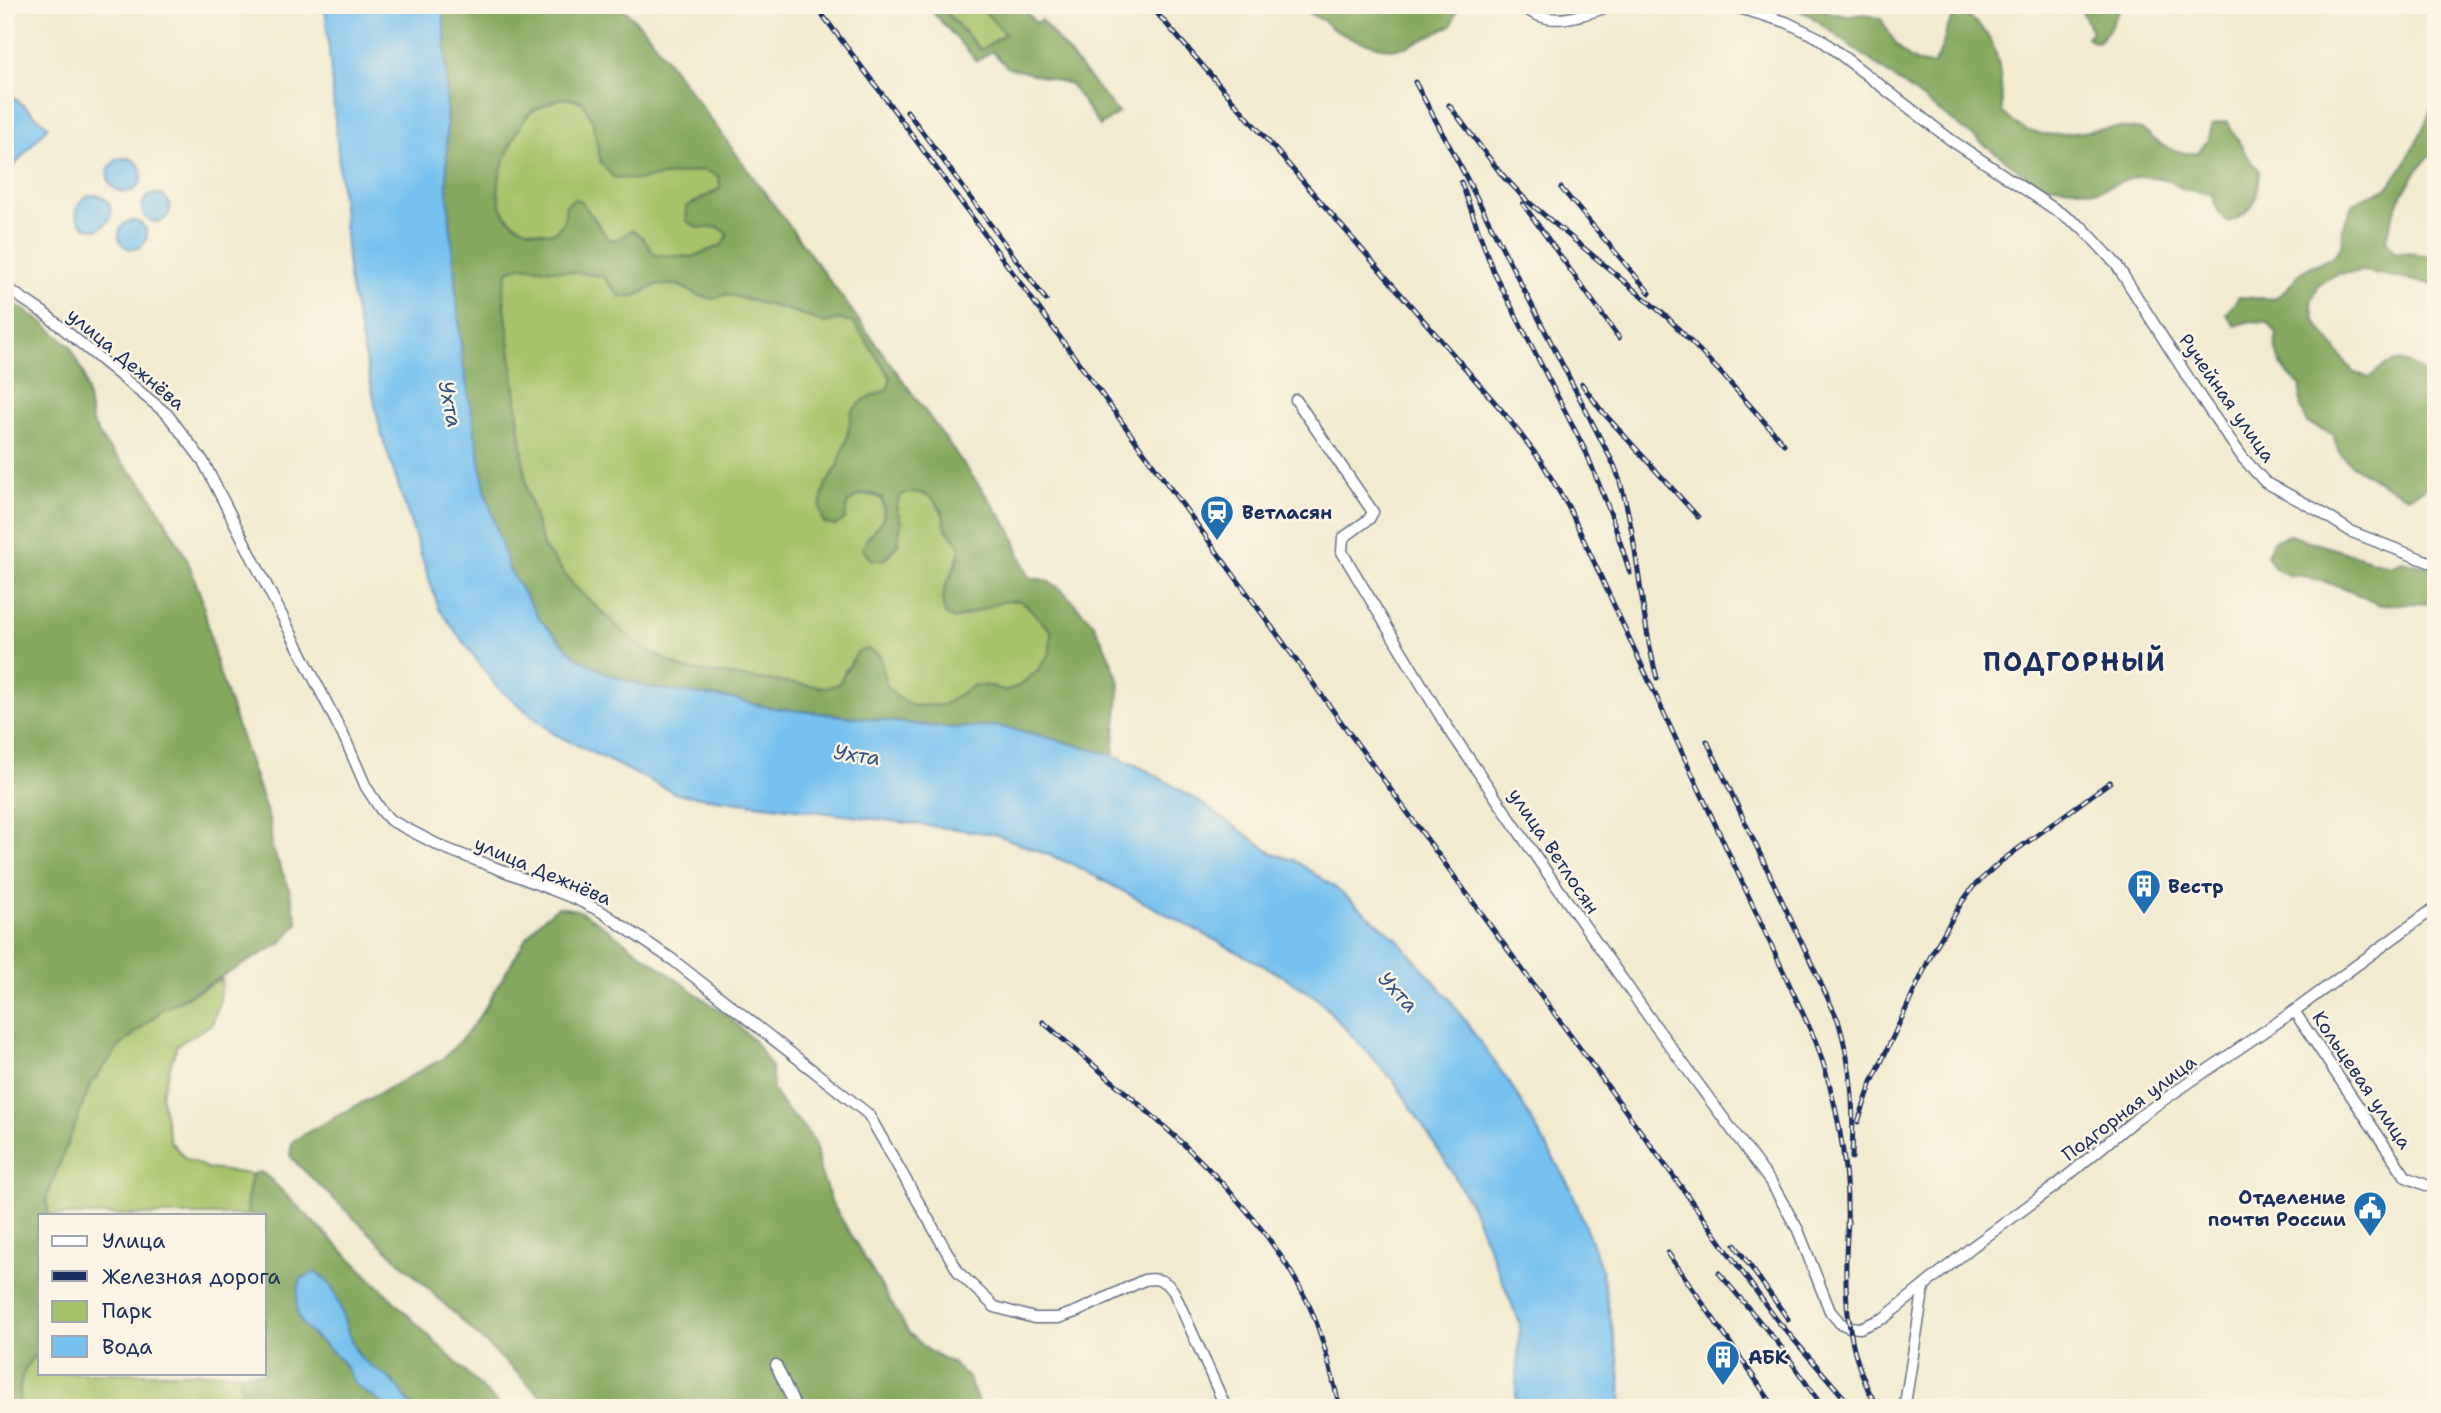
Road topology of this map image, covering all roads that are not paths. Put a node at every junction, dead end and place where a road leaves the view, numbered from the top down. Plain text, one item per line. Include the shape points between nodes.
1 (1522, 5) edge
2 (1615, 5) edge
3 (1729, 5) edge
4 (5, 287) edge
5 (1296, 400) dead end
6 (2436, 563) edge
7 (2436, 907) edge
8 (2294, 1011) junction
9 (2436, 1189) edge
10 (1924, 1286) junction
11 (1844, 1325) joint
12 (776, 1365) dead end
13 (1907, 1406) edge
14 (796, 1408) edge
15 (1226, 1408) edge

1 - 2 street via 1533,15 1555,19
3 - 6 street, Ручейная улица via 1786,22 1819,38 1951,140 2083,228 2116,264 2201,398 2265,482 2352,532
4 - 15 street, улица Дежнёва via 85,346 167,414 186,436 204,461 366,787 390,820 442,848 602,912 673,960 817,1072 868,1114 959,1273 995,1307 1034,1318 1058,1318 1144,1280 1163,1281 1174,1292
5 - 11 street, улица Ветлосян via 1373,512 1343,538 1342,552 1444,722 1651,1020 1773,1184 1798,1230 1830,1311
7 - 8 street, Подгорная улица
8 - 9 street, Кольцевая улица via 2406,1177
8 - 10 street, Подгорная улица via 2137,1118
10 - 11 street, Подгорная улица via 1872,1325
10 - 13 street
12 - 14 street

